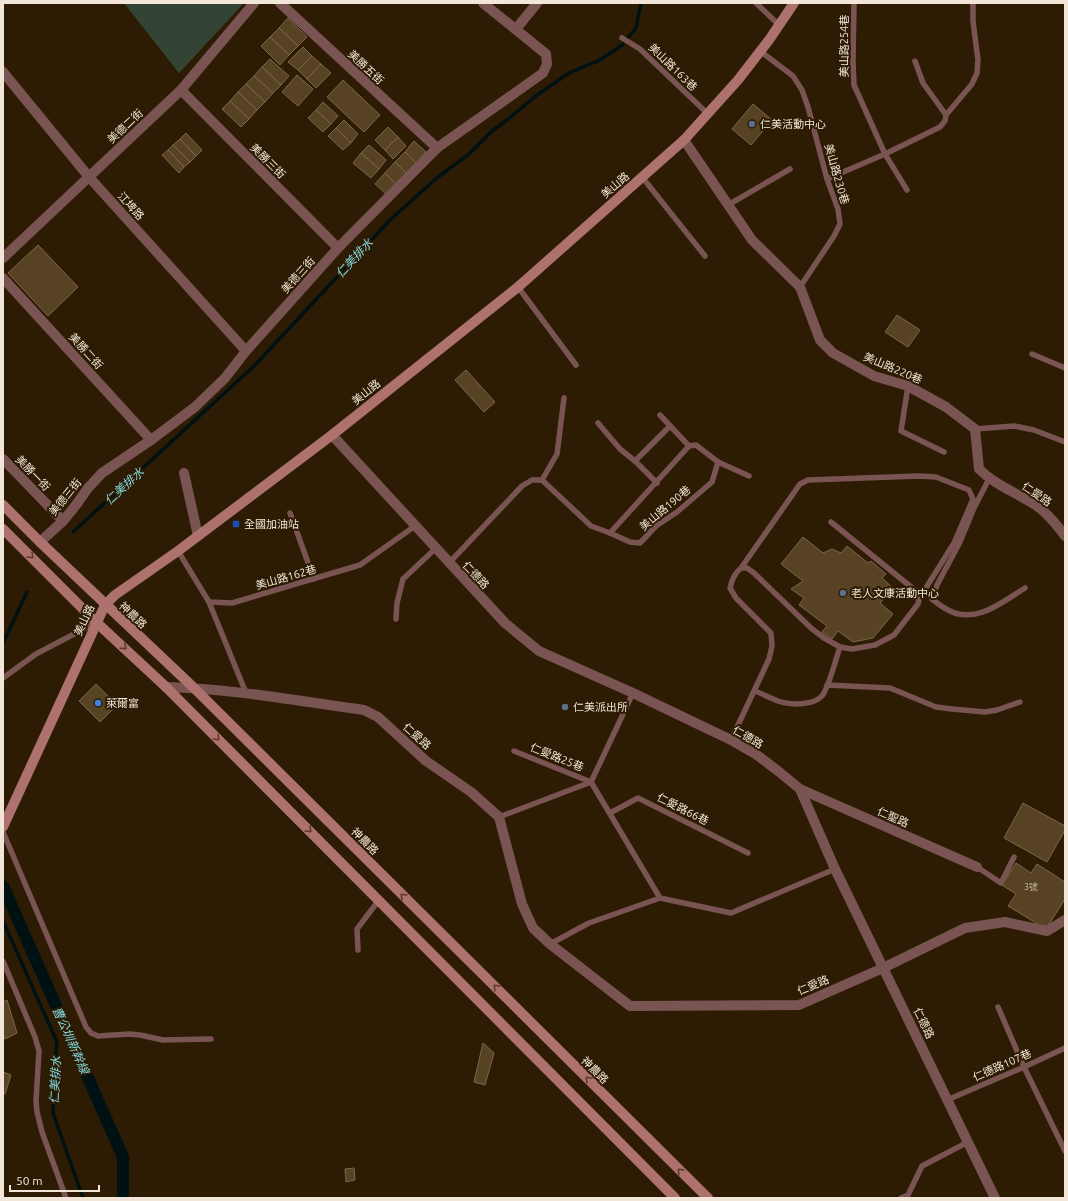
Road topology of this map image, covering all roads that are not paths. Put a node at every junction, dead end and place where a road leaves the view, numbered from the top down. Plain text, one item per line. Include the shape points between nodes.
1 (254, 3) edge
2 (280, 3) edge
3 (483, 3) edge
4 (537, 3) edge
5 (756, 3) edge
6 (794, 3) edge
7 (854, 3) edge
8 (973, 3) edge
9 (780, 25) junction
10 (516, 29) junction
11 (622, 38) dead end
12 (760, 51) junction
13 (915, 62) dead end
14 (3, 72) edge
15 (181, 90) junction
16 (708, 114) junction
17 (946, 115) junction
18 (684, 140) junction
19 (437, 148) junction
20 (885, 154) junction
21 (790, 169) dead end
22 (89, 177) junction
23 (642, 177) junction
24 (827, 179) junction
25 (907, 190) dead end
26 (728, 205) junction
27 (338, 248) junction
28 (705, 256) dead end
29 (3, 258) edge
30 (3, 278) edge
31 (518, 287) junction
32 (800, 287) junction
33 (246, 352) junction
34 (1032, 354) dead end
35 (576, 365) dead end
36 (1065, 368) edge
37 (908, 386) junction
38 (564, 398) dead end
39 (660, 415) dead end
40 (598, 423) dead end
41 (670, 426) junction
42 (975, 429) junction
43 (332, 435) junction
44 (151, 440) junction
45 (1065, 442) edge
46 (689, 446) junction
47 (944, 452) dead end
48 (3, 459) edge
49 (635, 461) junction
50 (718, 462) junction
51 (184, 473) dead end
52 (749, 476) dead end
53 (989, 479) junction
54 (542, 480) junction
55 (657, 483) junction
56 (3, 505) edge
57 (290, 513) dead end
58 (63, 521) junction
59 (831, 522) dead end
60 (414, 526) junction
61 (3, 529) edge
62 (610, 533) junction
63 (198, 536) junction
64 (1065, 536) edge
65 (40, 542) junction
66 (435, 549) junction
67 (178, 551) junction
68 (449, 564) junction
69 (741, 568) junction
70 (314, 579) junction
71 (1025, 588) dead end
72 (919, 599) junction
73 (208, 602) junction
74 (105, 605) junction
75 (396, 619) dead end
76 (96, 622) junction
77 (840, 646) junction
78 (3, 678) edge
79 (827, 685) junction
80 (166, 687) junction
81 (193, 687) junction
82 (755, 691) junction
83 (246, 693) junction
84 (633, 693) junction
85 (1020, 702) dead end
86 (731, 740) junction
87 (514, 751) dead end
88 (591, 782) junction
89 (800, 789) junction
90 (610, 813) junction
91 (499, 817) junction
92 (3, 827) edge
93 (3, 832) edge
94 (748, 854) dead end
95 (1014, 857) dead end
96 (977, 867) joint
97 (835, 869) junction
98 (660, 898) junction
99 (379, 900) junction
100 (1065, 920) edge
101 (550, 944) junction
102 (358, 950) dead end
103 (3, 961) edge
104 (883, 968) junction
105 (998, 1007) dead end
106 (211, 1039) dead end
107 (1065, 1048) edge
108 (1024, 1067) junction
109 (947, 1100) junction
110 (968, 1142) junction
111 (1065, 1152) edge
112 (66, 1198) edge
113 (675, 1198) edge
114 (708, 1198) edge
115 (901, 1198) edge
116 (995, 1198) edge

1 - 15 street, 美德二街
2 - 19 street, 美勝五街
3 - 10 street
4 - 10 street
5 - 9 lane
6 - 9 street, 美山路
7 - 20 lane, 美山路254巷 via 854,84
8 - 17 lane via 977,73 972,84
9 - 12 street, 美山路
10 - 19 street, 美德三街 via 546,54 547,64 543,73
11 - 16 lane, 美山路163巷 via 640,49
12 - 16 street, 美山路
12 - 24 lane, 美山路230巷 via 793,76 802,90
13 - 17 lane via 924,83
14 - 22 street, 江埤路
15 - 22 street, 美德二街
15 - 27 street, 美勝三街
16 - 18 street, 美山路
17 - 20 lane via 940,127
18 - 23 street, 美山路
18 - 26 street, 美山路220巷
19 - 27 street, 美德三街
20 - 24 lane
20 - 25 lane, 美山路254巷
21 - 26 lane
22 - 29 street, 美德二街
22 - 33 street, 江埤路
23 - 28 lane
23 - 31 street, 美山路
24 - 32 lane, 美山路230巷 via 838,209 840,224
26 - 32 street, 美山路220巷 via 752,240
27 - 33 street, 美德三街
30 - 44 street, 美勝二街
31 - 35 lane
31 - 43 street, 美山路
32 - 37 street, 美山路220巷 via 820,340 833,353 874,376
33 - 44 street, 美德三街 via 225,378 195,407
34 - 36 lane
37 - 42 street, 美山路220巷 via 946,407
37 - 47 lane via 901,431
38 - 54 lane via 557,454
39 - 41 lane
40 - 49 lane via 620,449
41 - 46 lane
41 - 49 lane
42 - 45 lane via 1014,426 1034,430
42 - 53 street via 979,469
43 - 60 street, 仁德路
43 - 63 street, 美山路
44 - 58 street, 美德三街 via 102,473
46 - 50 lane via 696,444
46 - 55 lane
48 - 58 street, 美勝一街
49 - 55 lane
50 - 52 lane
50 - 62 lane, 美山路190巷 via 712,482 656,526 640,543 630,542
51 - 63 street
53 - 64 street, 仁愛路 via 1037,506
53 - 71 lane via 932,599 948,611 975,615
54 - 62 lane, 美山路190巷 via 591,526
54 - 68 lane via 532,480 522,486
55 - 62 lane
56 - 65 street, 神農路
57 - 70 lane
58 - 65 street, 美德三街
59 - 72 lane via 916,591
60 - 66 street, 仁德路
60 - 70 lane, 美山路162巷 via 360,565
61 -> 76 street
63 - 67 street, 美山路
65 - 74 street, 神農路
66 - 68 street, 仁德路
66 - 75 lane via 403,579
67 - 73 lane
67 - 74 street, 美山路 via 115,595
68 - 84 street, 仁德路 via 504,623 539,651
69 - 72 lane via 800,484 808,480 936,477 968,490 973,499 954,543
69 - 77 lane via 747,568 754,573 811,628
69 - 82 lane via 736,572 730,588 736,598 771,634 769,659
70 - 73 lane, 美山路162巷 via 232,603
72 - 77 lane via 918,604 894,635 875,645 852,649
73 - 83 lane
74 - 76 street, 美山路
74 - 81 street, 神農路
76 - 78 lane via 36,654
76 -> 80 street
76 - 92 street, 美山路
77 - 79 lane
79 - 82 lane via 822,696 813,702 801,704 779,702
79 - 85 lane via 890,688 936,707 984,712
80 - 81 street, 仁愛路
80 -> 99 street
81 - 83 street, 仁愛路
114 -> 81 street, 神農路
82 - 86 lane
83 - 91 street, 仁愛路 via 364,710 378,717 426,761 471,792
84 - 86 street, 仁德路
84 - 88 lane
86 - 89 street, 仁德路 via 757,755
87 - 88 lane, 仁愛路25巷
88 - 90 lane
88 - 91 lane
89 - 96 street, 仁聖路
89 - 97 street, 仁德路
90 - 94 lane, 仁愛路66巷 via 638,798
90 - 98 lane
91 - 101 street, 仁愛路 via 522,904 533,928
93 - 106 lane via 86,1027 91,1033 98,1036 140,1035 163,1040
95 - 96 lane via 1002,883
97 - 98 lane via 731,913
97 - 104 street, 仁德路
98 - 101 lane via 589,923
99 - 102 lane via 357,929
99 - 113 street
100 - 104 street, 仁愛路 via 1047,930 1005,922 965,928
101 - 104 street, 仁愛路 via 630,1006 799,1005
103 - 112 lane via 39,1051 37,1112
104 - 109 street, 仁德路
105 - 108 lane
107 - 108 lane, 仁德路107巷
108 - 109 lane, 仁德路107巷
108 - 111 lane
109 - 110 street, 仁德路
110 - 115 lane via 922,1166 908,1195
110 - 116 street, 仁德路

